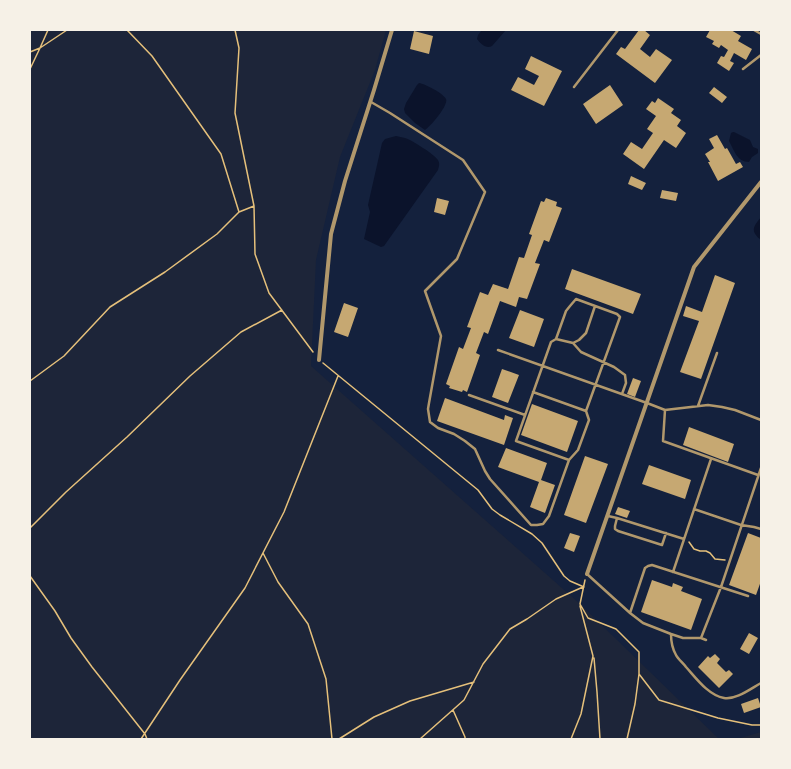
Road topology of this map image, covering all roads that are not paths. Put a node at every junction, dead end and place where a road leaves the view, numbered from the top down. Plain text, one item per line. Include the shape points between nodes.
1 (392, 30) edge
2 (618, 30) edge
3 (754, 30) edge
4 (761, 34) edge
5 (761, 55) edge
6 (743, 69) dead end
7 (574, 87) dead end
8 (371, 102) junction
9 (761, 182) edge
10 (595, 306) junction
11 (556, 339) junction
12 (573, 343) junction
13 (498, 350) dead end
14 (717, 354) dead end
15 (319, 360) road end
16 (604, 362) junction
17 (542, 366) junction
18 (596, 385) junction
19 (533, 392) junction
20 (622, 394) junction
21 (469, 395) dead end
22 (647, 403) junction
23 (698, 406) junction
24 (665, 410) junction
25 (586, 411) junction
26 (525, 415) junction
27 (761, 420) edge
28 (711, 459) junction
29 (569, 460) junction
30 (761, 468) edge
31 (758, 475) junction
32 (694, 509) junction
33 (607, 515) junction
34 (617, 518) junction
35 (741, 525) junction
36 (761, 529) edge
37 (666, 533) junction
38 (684, 539) junction
39 (673, 572) junction
40 (587, 574) joint
41 (721, 587) junction
42 (748, 596) dead end
43 (630, 613) junction
44 (671, 634) junction
45 (701, 638) junction
46 (706, 640) dead end
47 (761, 683) edge

1 - 8 street
2 - 7 lane
3 - 4 lane
5 - 6 lane
8 - 15 street via 331,234
8 - 29 lane via 463,160 485,192 457,259 425,291 441,336 428,409 430,422 454,434 475,449 490,479 531,525 543,524 549,516
9 - 22 street via 694,267
10 - 11 lane via 576,299 566,311
10 - 12 lane via 586,333
10 - 16 lane via 620,317
11 - 12 lane
11 - 17 lane via 551,342
12 - 16 lane via 581,352
13 - 17 lane
14 - 23 lane
16 - 18 lane
16 - 20 lane via 625,375 626,383
17 - 18 lane
17 - 19 lane
18 - 20 lane
18 - 25 lane
19 - 25 lane
19 - 26 lane
20 - 22 lane
21 - 26 lane
22 - 24 lane
22 - 33 street
23 - 24 lane
23 - 27 lane via 722,407
24 - 28 lane via 663,441
25 - 29 lane via 589,420 578,450
26 - 29 lane via 516,441
28 - 31 lane
28 - 32 lane
30 - 31 lane
31 - 35 lane
32 - 35 lane
32 - 38 lane
33 - 34 lane
33 - 40 street
34 - 37 lane
34 - 37 lane via 615,529 618,532 662,545
35 - 36 lane
35 - 41 lane
37 - 38 lane
38 - 39 lane
39 - 41 lane
39 - 43 lane via 652,564 648,566
40 - 43 lane
41 - 42 lane
41 - 45 lane
43 - 44 lane via 643,623
44 - 45 lane via 683,638
44 - 47 lane via 676,656 703,686 716,695 724,698 734,697
45 - 46 lane

